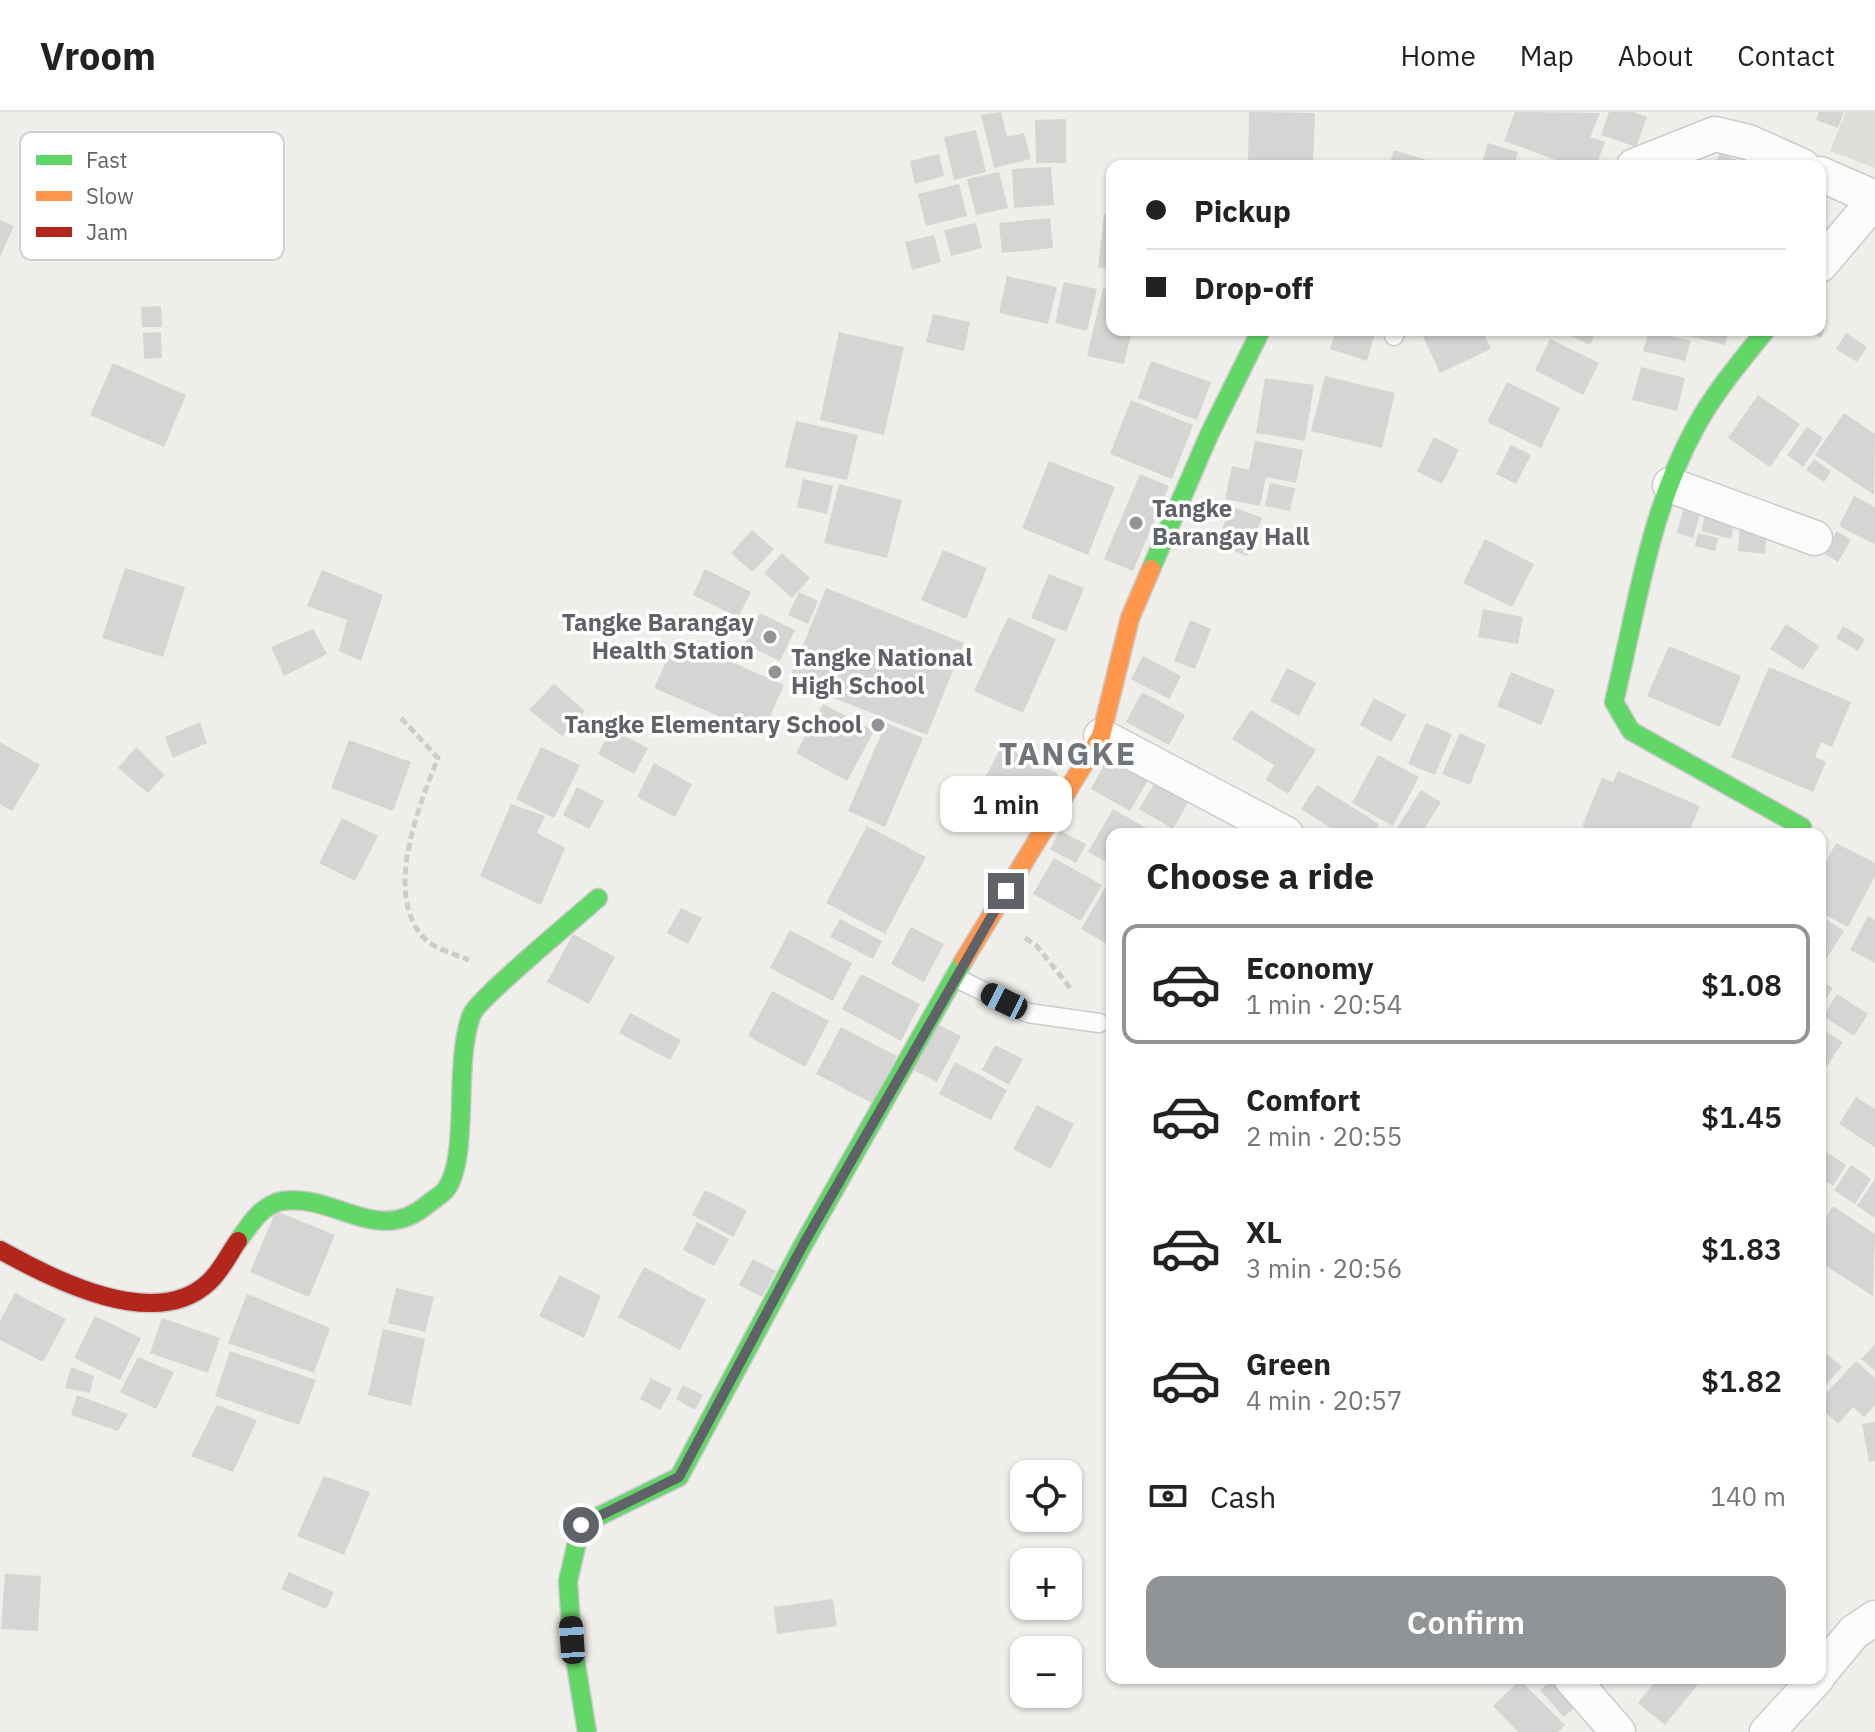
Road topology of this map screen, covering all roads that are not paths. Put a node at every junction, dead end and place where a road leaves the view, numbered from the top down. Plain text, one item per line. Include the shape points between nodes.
1 (1649, 160) edge
2 (1788, 160) edge
3 (1826, 177) edge
4 (1875, 199) edge
5 (1826, 258) edge
6 (1258, 336) edge
7 (1761, 336) edge
8 (1670, 485) junction
9 (1815, 538) dead end
10 (1101, 736) junction
11 (1802, 827) dead end
12 (1275, 828) edge
13 (598, 898) dead end
14 (954, 977) junction
15 (1099, 1023) road end
16 (0, 1250) edge
17 (1875, 1618) edge
18 (1826, 1666) edge
19 (1576, 1684) edge
20 (1811, 1684) edge
21 (587, 1732) edge
22 (1618, 1732) edge
23 (1767, 1732) edge

1 - 2 street via 1715,134
3 - 4 street
4 - 5 street
6 - 10 street via 1130,618
7 - 8 street via 1687,443
8 - 9 street
8 - 11 street via 1614,702 1631,731
10 - 12 street
10 - 14 street
13 - 16 street via 473,1011 465,1042 458,1147 447,1188 414,1216 376,1222 320,1205 282,1201 258,1213 209,1282 182,1298 122,1303 49,1277
14 - 15 lane via 1028,1013
14 - 21 street via 679,1477 581,1525 568,1581
17 - 18 street via 1854,1632
19 - 22 street
20 - 23 street

